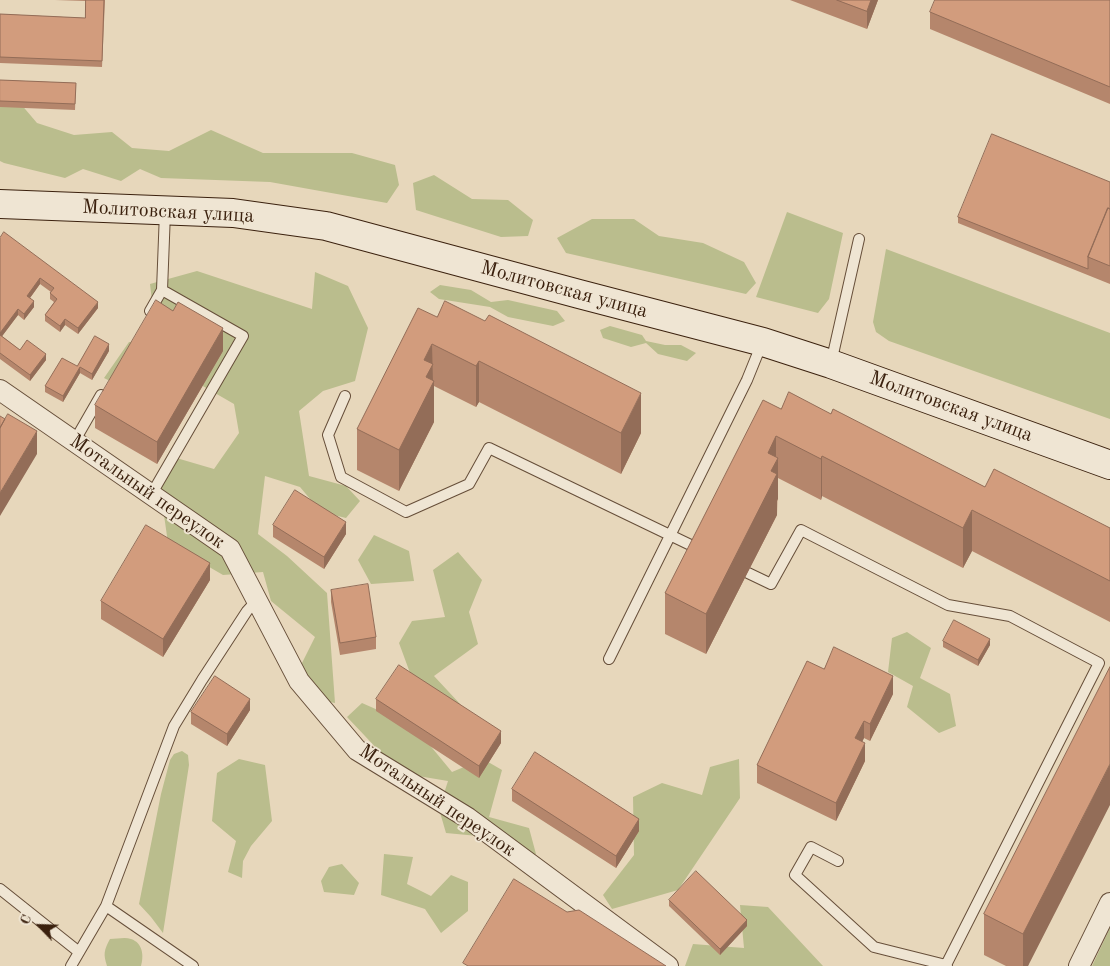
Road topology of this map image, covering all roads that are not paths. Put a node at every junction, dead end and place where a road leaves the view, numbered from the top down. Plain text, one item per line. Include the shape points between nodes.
1 (0, 204) edge
2 (165, 210) junction
3 (859, 239) dead end
4 (162, 290) junction
5 (147, 316) edge
6 (763, 342) junction
7 (831, 364) junction
8 (108, 383) edge
9 (0, 390) edge
10 (345, 396) dead end
11 (74, 442) junction
12 (1110, 465) edge
13 (152, 495) junction
14 (670, 536) junction
15 (706, 553) edge
16 (748, 573) edge
17 (257, 600) junction
18 (610, 659) dead end
19 (838, 861) dead end
20 (0, 889) edge
21 (1110, 902) edge
22 (106, 906) junction
23 (79, 952) junction
24 (71, 966) edge
25 (193, 966) edge
26 (668, 966) edge
27 (947, 966) edge
28 (1080, 966) edge

1 - 2 street, Молитовская улица
2 - 4 lane
2 - 6 street, Молитовская улица via 233,213 326,226
3 - 7 lane
4 - 5 lane
4 - 13 lane via 243,336
6 - 7 street, Молитовская улица
6 - 14 lane
7 - 12 street, Молитовская улица
8 - 11 lane
9 - 11 street, Мотальный переулок
10 - 14 lane via 328,435 341,478 406,512 469,484 489,448
11 - 13 street, Мотальный переулок
13 - 17 street, Мотальный переулок via 230,549
14 - 15 lane
14 - 18 lane
16 - 27 lane via 771,584 801,530 948,605 1010,616 1100,663 1075,723
17 - 22 lane via 174,726
17 - 26 street, Мотальный переулок via 299,681 357,750 468,818
19 - 27 lane via 811,847 795,875 874,947
20 - 23 lane
21 - 28 street
22 - 23 lane
22 - 25 lane
23 - 24 lane

